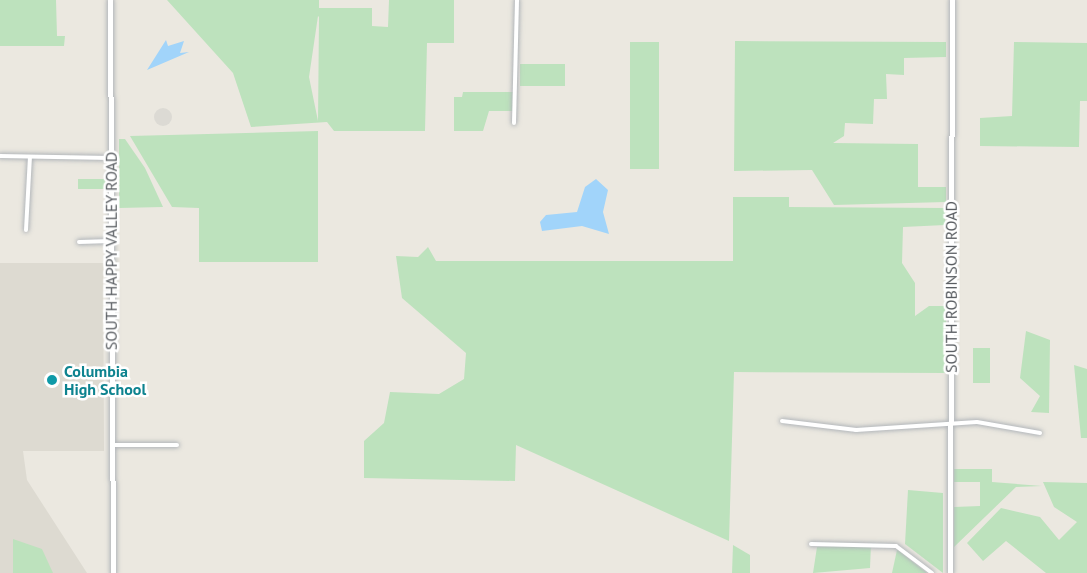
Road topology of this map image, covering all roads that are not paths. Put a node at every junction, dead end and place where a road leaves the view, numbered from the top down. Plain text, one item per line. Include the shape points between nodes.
1 (110, 0) edge
2 (517, 0) edge
3 (952, 0) edge
4 (514, 123) dead end
5 (0, 156) edge
6 (30, 157) junction
7 (111, 158) junction
8 (26, 230) dead end
9 (111, 241) junction
10 (79, 242) dead end
11 (782, 422) dead end
12 (951, 423) junction
13 (1040, 433) dead end
14 (112, 445) junction
15 (177, 445) dead end
16 (811, 544) dead end
17 (113, 573) edge
18 (932, 573) edge
19 (950, 573) edge

1 - 7 main road, SOUTH HAPPY VALLEY ROAD
2 - 4 street
3 - 12 street, SOUTH ROBINSON ROAD
5 - 6 street
6 - 7 street
6 - 8 street
7 - 9 main road, SOUTH HAPPY VALLEY ROAD
9 - 10 street
9 - 14 main road, SOUTH HAPPY VALLEY ROAD
11 - 12 street via 856,430
12 - 13 street
12 - 19 street, SOUTH ROBINSON ROAD
14 - 15 street
14 - 17 main road, SOUTH HAPPY VALLEY ROAD
16 - 18 street via 897,546

